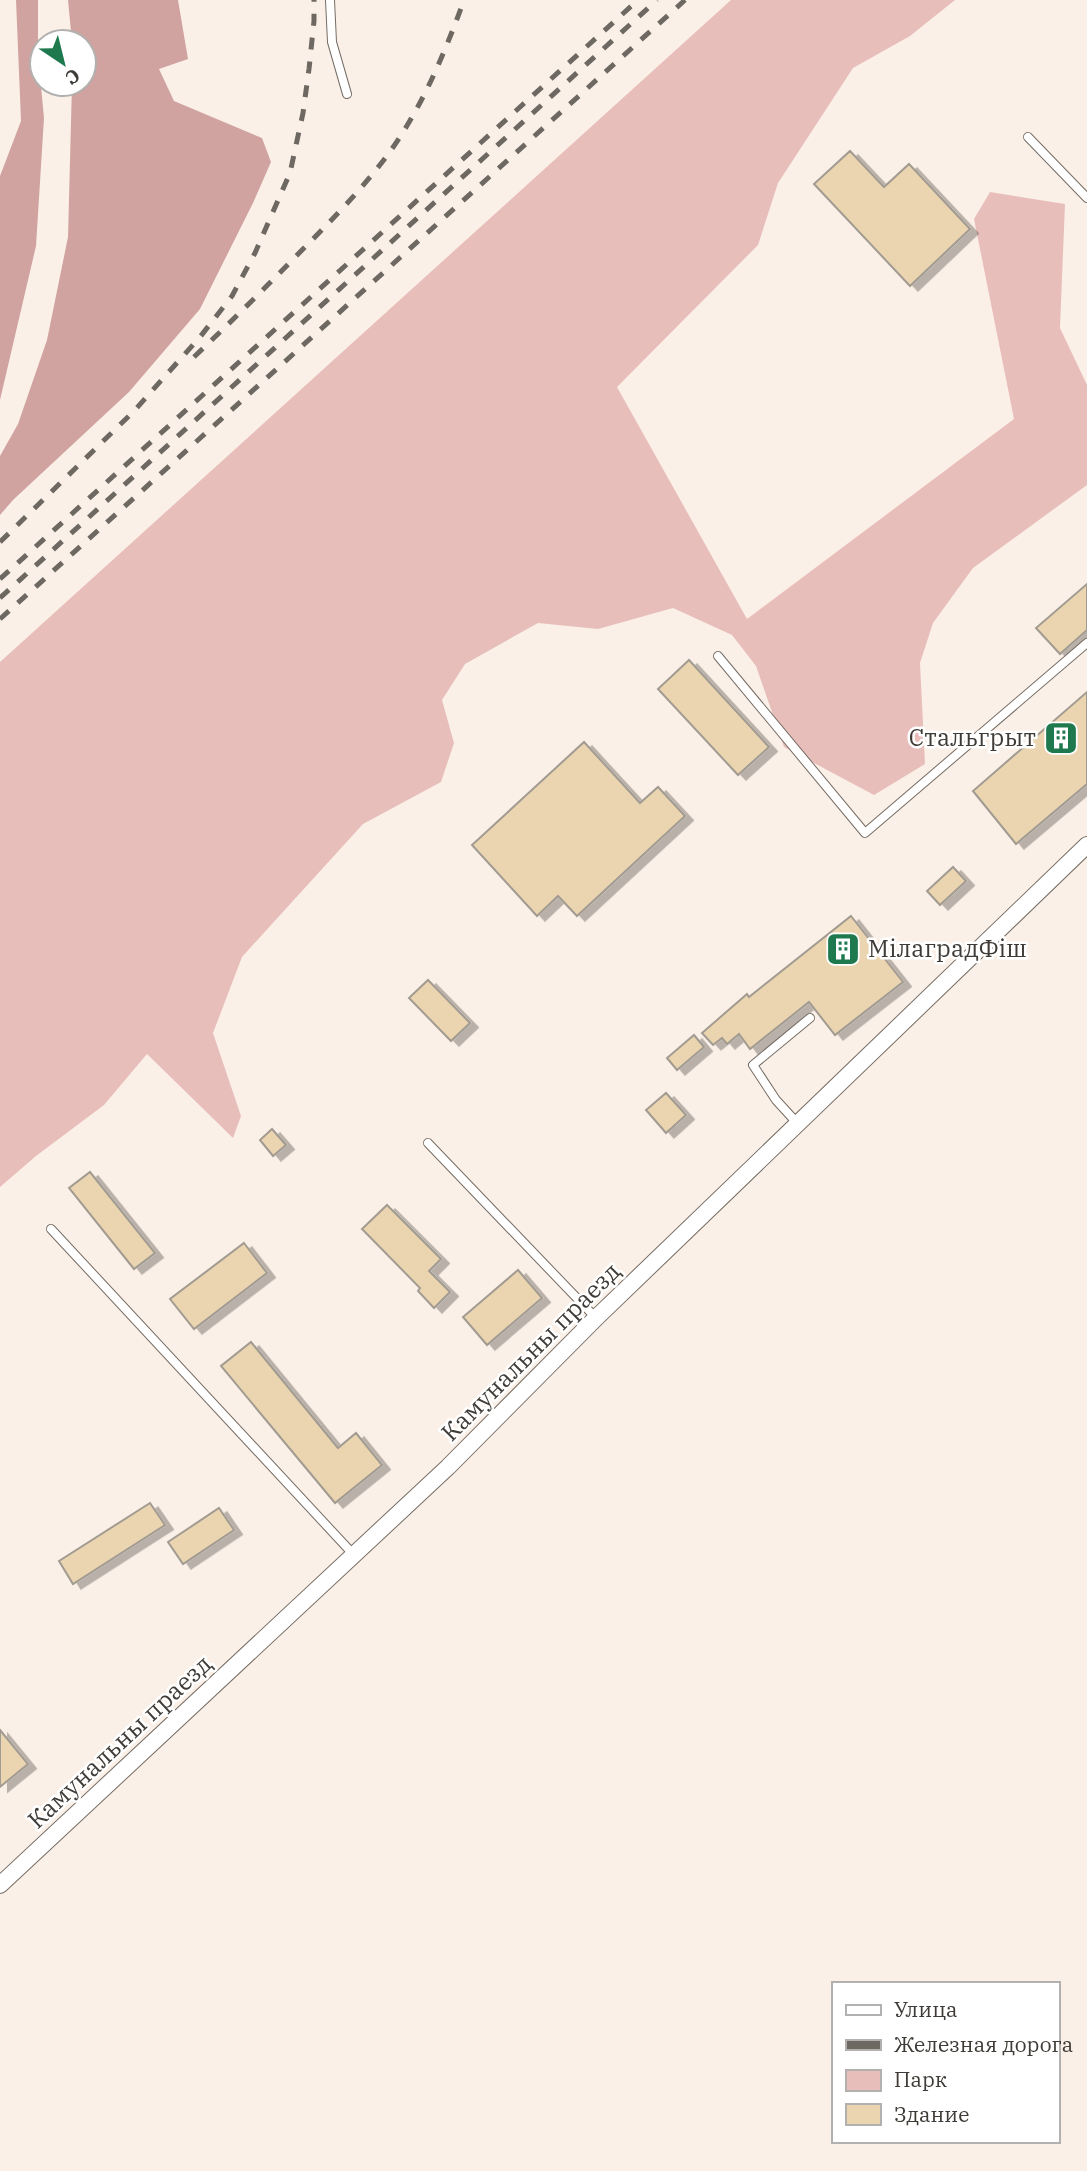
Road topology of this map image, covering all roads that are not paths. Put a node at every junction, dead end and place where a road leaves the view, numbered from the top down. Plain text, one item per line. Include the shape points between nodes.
1 (330, 0) edge
2 (347, 94) dead end
3 (1028, 136) dead end
4 (1087, 198) edge
5 (1087, 643) edge
6 (718, 656) dead end
7 (1087, 845) edge
8 (810, 1018) dead end
9 (798, 1124) junction
10 (428, 1143) dead end
11 (51, 1229) dead end
12 (596, 1318) junction
13 (353, 1554) junction
14 (0, 1885) edge

1 - 2 lane via 332,42
3 - 4 lane
5 - 6 lane via 865,833
7 - 9 street, Камунальны праезд
8 - 9 lane via 753,1065
9 - 12 street, Камунальны праезд
10 - 12 lane
11 - 13 lane
12 - 13 street, Камунальны праезд via 448,1467
13 - 14 street, Камунальны праезд

